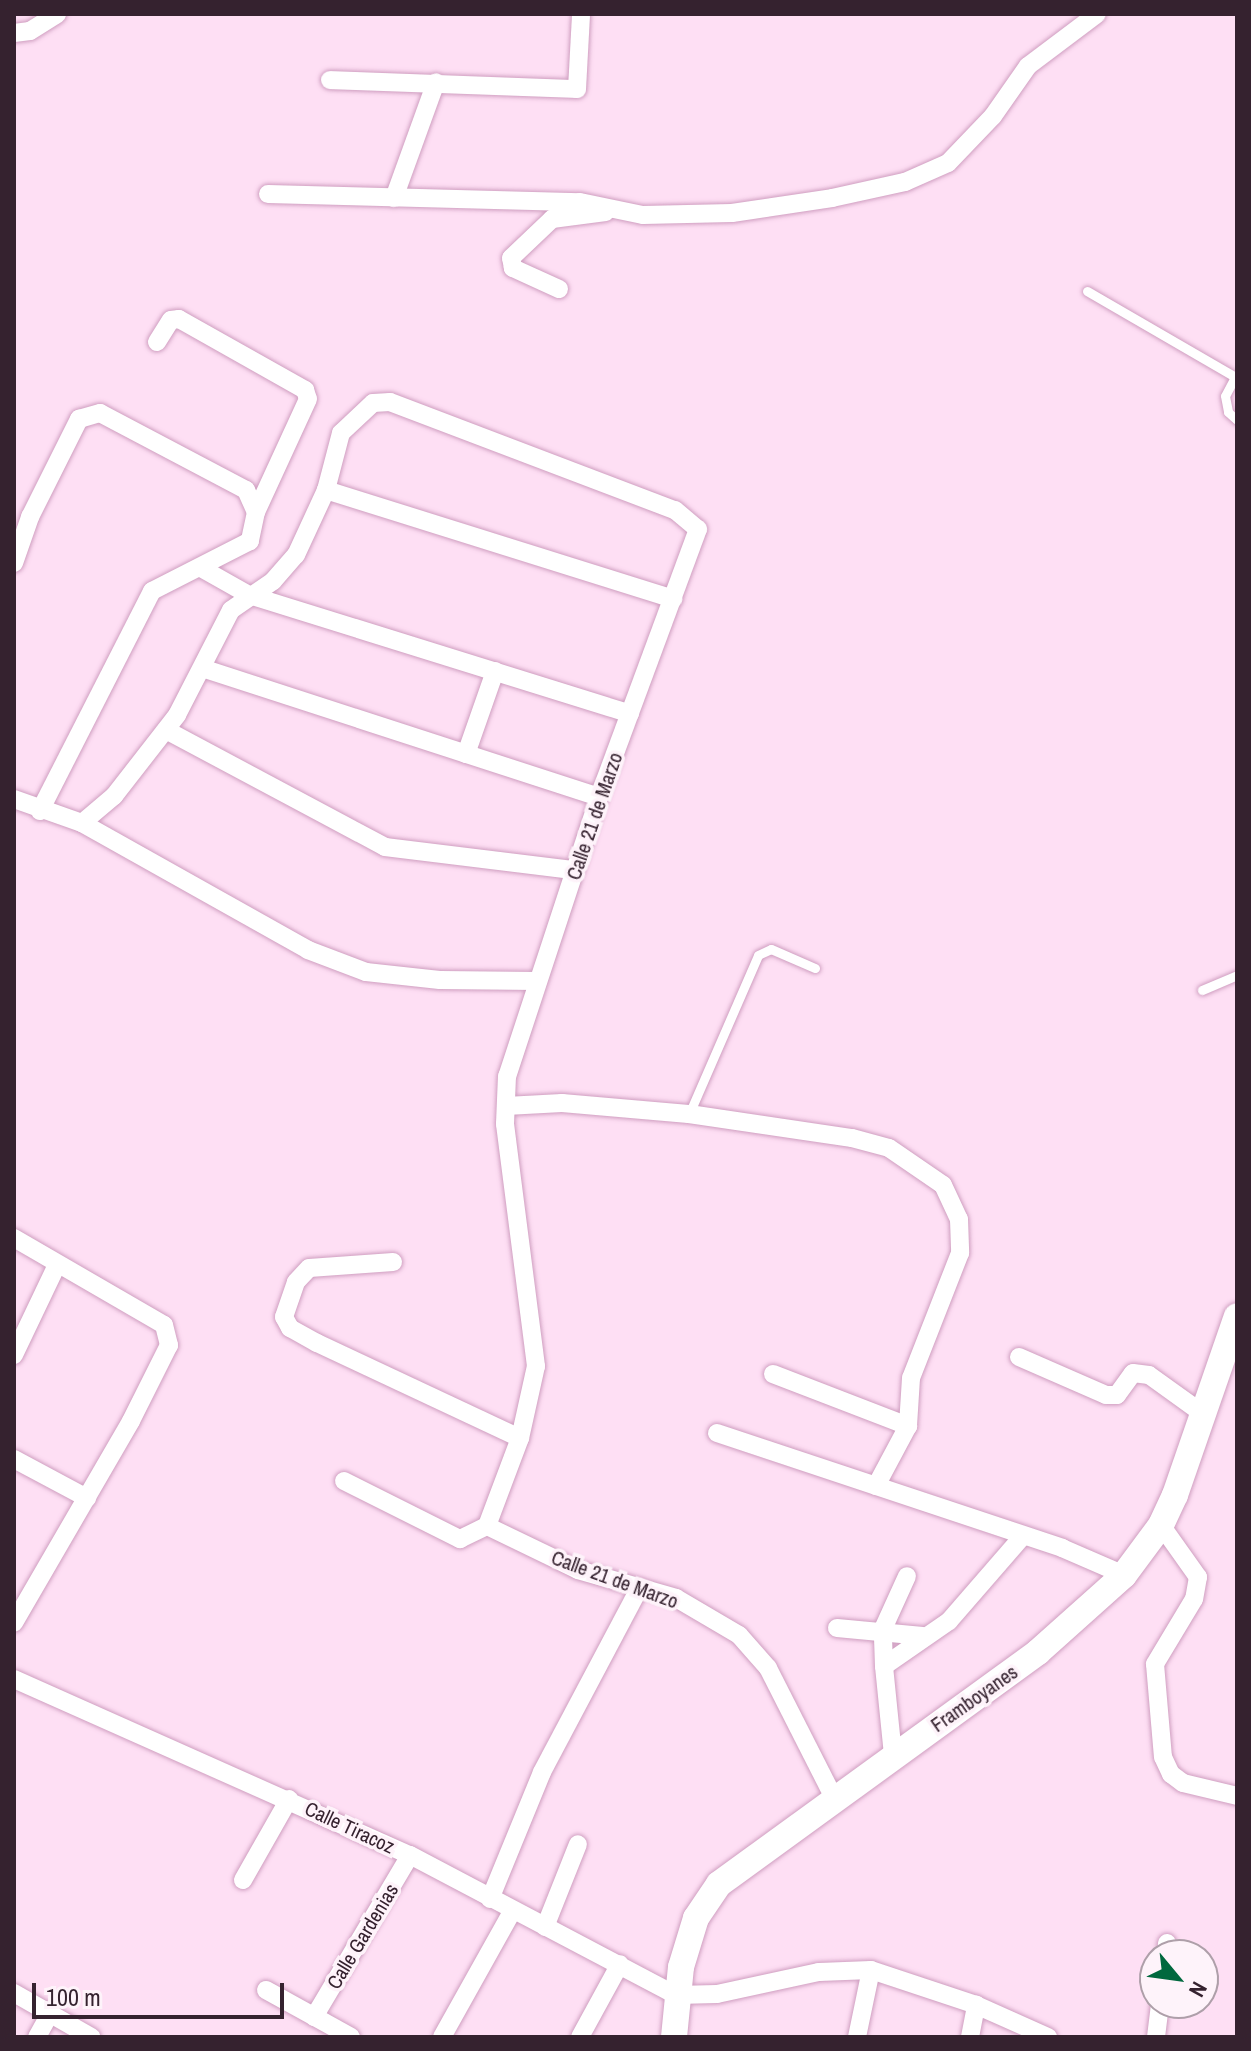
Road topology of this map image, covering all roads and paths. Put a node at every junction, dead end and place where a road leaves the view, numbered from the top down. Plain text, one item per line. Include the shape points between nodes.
1 (57, 14) edge
2 (581, 14) edge
3 (1097, 14) edge
4 (14, 33) edge
5 (330, 80) dead end
6 (436, 82) junction
7 (268, 194) dead end
8 (394, 198) junction
9 (613, 212) junction
10 (559, 289) dead end
11 (1087, 291) dead end
12 (157, 342) dead end
13 (1236, 377) edge
14 (1237, 420) edge
15 (326, 490) junction
16 (256, 512) junction
17 (14, 563) edge
18 (201, 568) junction
19 (249, 595) junction
20 (673, 599) junction
21 (205, 669) junction
22 (495, 671) junction
23 (630, 714) junction
24 (166, 730) junction
25 (466, 754) junction
26 (599, 797) junction
27 (14, 799) edge
28 (40, 811) junction
29 (82, 823) junction
30 (573, 870) junction
31 (815, 968) dead end
32 (1237, 975) edge
33 (537, 981) junction
34 (1202, 990) dead end
35 (506, 1106) junction
36 (689, 1114) junction
37 (14, 1238) edge
38 (393, 1262) dead end
39 (57, 1265) junction
40 (1237, 1316) edge
41 (14, 1355) edge
42 (1019, 1357) dead end
43 (773, 1374) dead end
44 (1206, 1416) junction
45 (908, 1426) junction
46 (717, 1433) dead end
47 (520, 1438) junction
48 (14, 1459) edge
49 (344, 1481) dead end
50 (876, 1486) junction
51 (87, 1498) junction
52 (1161, 1525) junction
53 (487, 1526) junction
54 (1023, 1536) junction
55 (1124, 1575) junction
56 (907, 1576) dead end
57 (640, 1587) junction
58 (14, 1623) edge
59 (837, 1628) dead end
60 (883, 1629) junction
61 (923, 1636) junction
62 (884, 1666) junction
63 (14, 1679) edge
64 (893, 1755) junction
65 (1237, 1796) edge
66 (289, 1799) junction
67 (835, 1800) junction
68 (578, 1844) dead end
69 (410, 1855) junction
70 (243, 1880) dead end
71 (490, 1899) junction
72 (513, 1910) junction
73 (545, 1927) junction
74 (620, 1964) junction
75 (871, 1970) junction
76 (266, 1990) dead end
77 (14, 1993) edge
78 (676, 1995) junction
79 (976, 2005) junction
80 (50, 2014) junction
81 (314, 2017) junction
82 (341, 2035) edge
83 (37, 2037) edge
84 (91, 2037) edge
85 (442, 2037) edge
86 (580, 2037) edge
87 (674, 2037) edge
88 (857, 2037) edge
89 (970, 2037) edge
90 (1048, 2037) edge

1 - 4 street via 30,31
2 - 6 street via 577,89
3 - 9 street via 1028,66 983,128 948,163 905,182 732,213
5 - 6 street
6 - 8 street
7 - 8 street
8 - 9 street via 580,202
9 - 10 street via 552,219 511,258 513,268
11 - 13 lane
12 - 16 street via 171,320 179,319 305,390 308,399
13 - 14 lane via 1225,396 1228,412
15 - 19 street via 296,555 273,581
15 - 20 street
15 - 20 street, Calle 21 de Marzo via 341,433 373,403 390,402 675,510 698,529
16 - 17 street via 246,490 100,413 79,419 30,517
16 - 18 street via 250,541
18 - 19 street
18 - 28 street via 152,591
19 - 21 street via 223,623
19 - 22 street
20 - 23 street, Calle 21 de Marzo
21 - 24 street
21 - 25 street
22 - 23 street
22 - 25 street
23 - 26 street, Calle 21 de Marzo
24 - 29 street via 114,796
24 - 30 street via 385,847
25 - 26 street
26 - 30 street, Calle 21 de Marzo
27 - 28 street
28 - 29 street
29 - 33 street via 308,950 366,972 440,980
30 - 33 street, Calle 21 de Marzo
31 - 36 lane via 771,949 758,955
32 - 34 lane
33 - 35 street, Calle 21 de Marzo via 514,1049
35 - 36 street via 562,1103
35 - 47 street, Calle 21 de Marzo via 536,1366
36 - 45 street via 889,1148 948,1192 959,1219 960,1253 911,1378
37 - 39 street
38 - 47 street via 309,1268 296,1282 284,1317 290,1328
39 - 41 street
39 - 51 street via 164,1325 169,1345
40 - 44 main road, Framboyanes
42 - 44 street via 1106,1395 1117,1395 1133,1373 1149,1375
43 - 45 street
44 - 52 main road, Framboyanes
45 - 50 street
46 - 50 street
47 - 53 street, Calle 21 de Marzo
48 - 51 street
49 - 53 street via 460,1539
50 - 54 street
51 - 58 street
52 - 55 main road, Framboyanes
52 - 65 street via 1198,1577 1194,1599 1155,1664 1163,1757 1171,1774 1183,1783
53 - 57 street, Calle 21 de Marzo via 578,1570
54 - 55 street
54 - 61 street via 949,1621
55 - 64 main road, Framboyanes via 1038,1652
56 - 60 street
57 - 67 street, Calle 21 de Marzo via 676,1598 752,1646
57 - 71 street via 542,1772
59 - 60 street
60 - 61 street
60 - 62 street
61 - 62 street
62 - 64 street
63 - 66 street, Calle Tiracoz
64 - 67 main road, Framboyanes
66 - 69 street, Calle Tiracoz
66 - 70 street
67 - 78 main road, Framboyanes via 719,1884 696,1918
68 - 73 street
69 - 71 street, Calle Tiracoz
69 - 81 street, Calle Gardenias
71 - 72 street, Calle Tiracoz
72 - 73 street, Calle Tiracoz
72 - 85 street
73 - 74 street, Calle Tiracoz
74 - 78 street, Calle Tiracoz
74 - 86 street
75 - 78 street via 819,1972 717,1994
75 - 79 street
75 - 88 street
76 - 81 street
77 - 80 street
78 - 87 main road, Framboyanes
79 - 89 street
79 - 90 street
80 - 83 street
80 - 84 street
81 - 82 street

